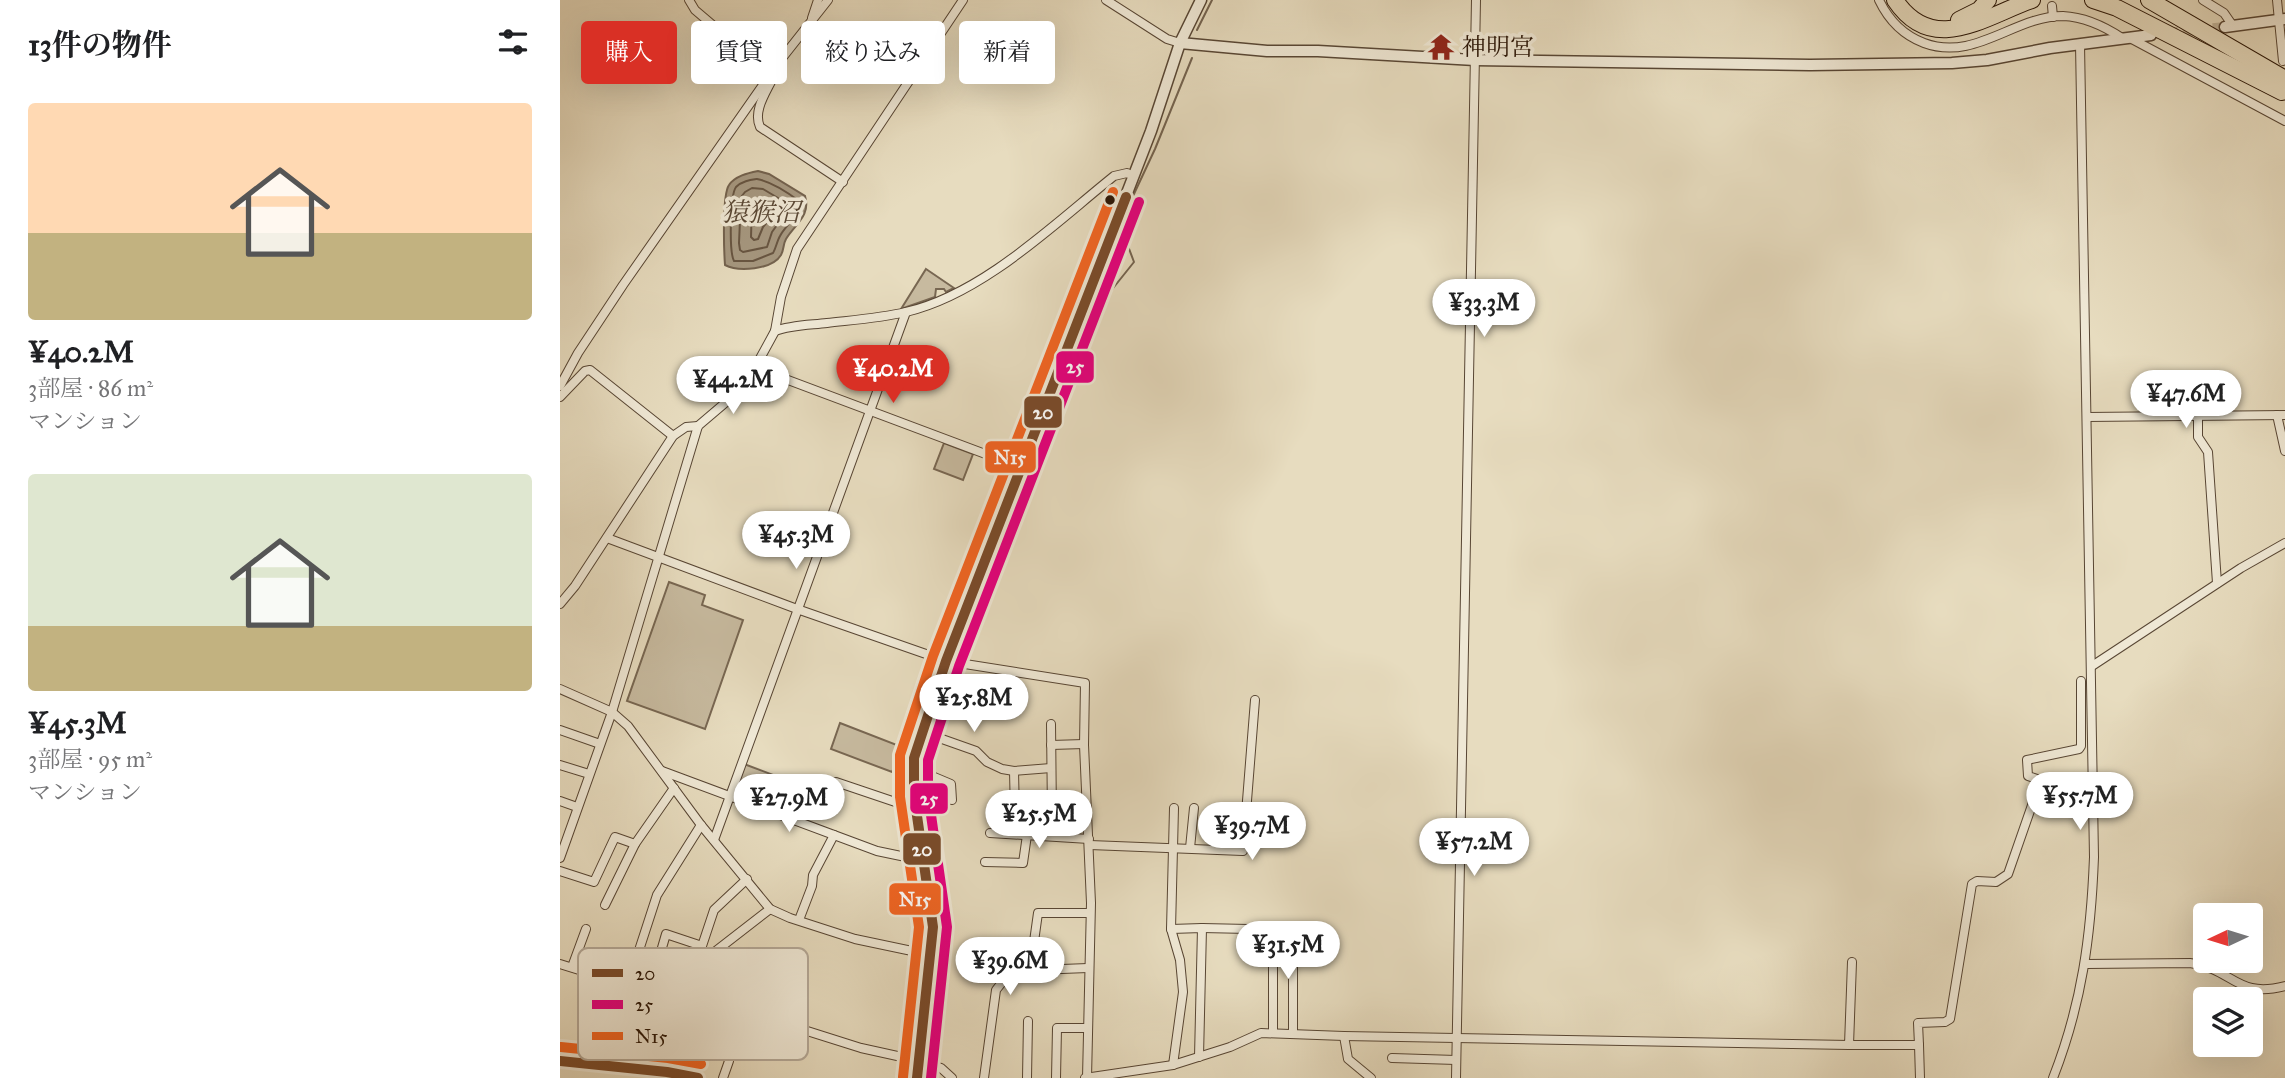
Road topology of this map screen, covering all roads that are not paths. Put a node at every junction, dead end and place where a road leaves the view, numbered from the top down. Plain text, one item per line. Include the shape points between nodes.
1 (689, 0) edge
2 (818, 0) edge
3 (828, 0) edge
4 (835, 0) edge
5 (962, 0) edge
6 (1106, 0) edge
7 (1201, 0) edge
8 (1476, 0) edge
9 (1879, 0) edge
10 (1895, 0) edge
11 (1904, 0) edge
12 (1988, 0) edge
13 (2032, 0) edge
14 (2093, 0) edge
15 (2125, 0) edge
16 (2148, 0) edge
17 (2160, 0) edge
18 (2203, 0) edge
19 (2277, 0) edge
20 (2052, 6) dead end
21 (2053, 17) junction
22 (2282, 19) edge
23 (708, 21) edge
24 (812, 21) junction
25 (2229, 26) joint
26 (801, 35) edge
27 (2151, 36) dead end
28 (2126, 38) junction
29 (1180, 43) junction
30 (2080, 44) junction
31 (787, 53) edge
32 (1475, 60) junction
33 (2283, 61) dead end
34 (2266, 68) junction
35 (764, 84) edge
36 (770, 84) edge
37 (2284, 88) edge
38 (2285, 121) edge
39 (1134, 176) junction
40 (843, 182) junction
41 (906, 312) junction
42 (775, 331) junction
43 (756, 368) junction
44 (560, 386) edge
45 (560, 397) edge
46 (870, 412) junction
47 (2281, 415) edge
48 (2198, 416) junction
49 (2087, 417) junction
50 (698, 426) junction
51 (673, 436) junction
52 (2285, 451) edge
53 (1020, 467) junction
54 (607, 538) junction
55 (2285, 543) edge
56 (659, 558) junction
57 (2217, 583) junction
58 (560, 604) edge
59 (797, 609) junction
60 (946, 662) junction
61 (2092, 666) junction
62 (2081, 681) dead end
63 (560, 689) edge
64 (1255, 700) dead end
65 (612, 712) junction
66 (1051, 724) dead end
67 (923, 728) junction
68 (560, 730) edge
69 (600, 744) junction
70 (1084, 744) junction
71 (1051, 745) junction
72 (560, 765) edge
73 (913, 768) junction
74 (1051, 768) junction
75 (662, 771) junction
76 (1014, 771) junction
77 (589, 774) junction
78 (836, 782) dead end
79 (674, 788) junction
80 (729, 796) junction
81 (952, 800) dead end
82 (560, 801) edge
83 (578, 807) junction
84 (1174, 808) dead end
85 (1194, 808) dead end
86 (916, 809) junction
87 (701, 825) junction
88 (990, 833) dead end
89 (834, 835) junction
90 (1027, 835) junction
91 (714, 840) junction
92 (1089, 842) junction
93 (635, 844) junction
94 (1172, 847) junction
95 (1190, 848) junction
96 (560, 858) edge
97 (925, 861) junction
98 (985, 862) dead end
99 (560, 871) edge
100 (747, 879) junction
101 (605, 905) dead end
102 (770, 909) junction
103 (1090, 913) junction
104 (799, 920) junction
105 (1202, 928) junction
106 (586, 929) dead end
107 (1171, 929) junction
108 (1273, 929) junction
109 (579, 948) edge
110 (640, 948) edge
111 (662, 948) edge
112 (720, 948) edge
113 (578, 951) edge
114 (931, 955) junction
115 (1852, 962) dead end
116 (560, 964) edge
117 (2085, 964) junction
118 (572, 967) junction
119 (1088, 968) junction
120 (578, 969) edge
121 (1031, 970) junction
122 (2285, 986) edge
123 (1028, 1021) dead end
124 (1088, 1028) junction
125 (808, 1032) edge
126 (1273, 1032) junction
127 (1293, 1034) junction
128 (1344, 1036) junction
129 (1457, 1038) junction
130 (1849, 1045) junction
131 (1919, 1045) junction
132 (1199, 1056) junction
133 (1392, 1058) dead end
134 (728, 1060) edge
135 (1456, 1060) junction
136 (920, 1061) junction
137 (564, 1062) edge
138 (1173, 1065) junction
139 (698, 1078) edge
140 (723, 1078) edge
141 (917, 1078) edge
142 (952, 1078) edge
143 (984, 1078) edge
144 (1027, 1078) edge
145 (1056, 1078) edge
146 (1086, 1078) edge
147 (1371, 1078) edge
148 (1456, 1078) edge
149 (1920, 1078) edge
150 (2053, 1078) edge

1 - 23 street
2 - 24 street
3 - 24 street
4 - 24 street
5 - 40 street
6 - 29 street
7 - 29 street
8 - 32 street
9 - 21 street via 1906,34 1945,48 1971,46
10 - 13 highway via 1921,24 1950,30
11 - 12 highway via 1921,15 1948,22 1972,15
14 - 37 highway
15 - 37 highway
16 - 34 highway
17 - 34 highway
18 - 25 street via 2224,13
19 - 22 street
20 - 21 street
21 - 28 street via 2093,22
22 - 25 street
22 - 33 street
26 - 31 street
27 - 28 street
28 - 30 street
28 - 38 street
29 - 32 street
29 - 39 street
30 - 32 street via 1939,63 1701,65
30 - 49 street
32 - 129 street
34 - 37 highway
35 - 44 street via 623,285
36 - 40 street via 760,104 760,127
39 - 41 street via 1114,176 986,275 941,300
39 - 53 street
40 - 42 street via 797,249
41 - 42 street
41 - 46 street
42 - 43 street
43 - 46 street
43 - 50 street via 745,387
45 - 51 street via 590,370
46 - 53 street
46 - 59 street
47 - 48 street
47 - 52 street
48 - 49 street
48 - 57 street via 2198,437 2208,452
49 - 61 street
50 - 51 street via 686,427
50 - 56 street
51 - 54 street
53 - 60 street
54 - 56 street
54 - 58 street
55 - 57 street
56 - 59 street
56 - 65 street
57 - 61 street
59 - 60 street
59 - 80 street
60 - 67 street
60 - 70 street via 1085,683
61 - 117 street via 2094,857
62 - 131 street via 2081,746 2027,760 2028,776 2039,785 2008,874 1996,882 1977,880 1972,884 1950,1018 1918,1023
63 - 65 street
64 - 95 street via 1243,851
65 - 69 street
65 - 75 street
66 - 71 street
67 - 73 street
67 - 76 street
68 - 69 street
69 - 77 street
70 - 71 street
70 - 92 street
71 - 74 street
72 - 77 street
73 - 81 street via 951,785
73 - 86 street
74 - 76 street
74 - 76 street via 1052,816 1015,815
75 - 79 street
75 - 80 street
77 - 83 street
78 - 86 street
79 - 87 street
79 - 93 street
80 - 89 street
80 - 91 street
82 - 83 street
83 - 96 street
84 - 94 street
85 - 95 street
86 - 97 street
87 - 91 street
87 - 110 street via 657,895
88 - 90 street
89 - 97 street via 877,851
89 - 104 street via 813,875
90 - 92 street
90 - 98 street via 1023,863
91 - 100 street
92 - 94 street
92 - 103 street
93 - 99 street via 615,837 594,882
93 - 101 street
94 - 95 street
94 - 107 street
97 - 114 street via 933,927
100 - 102 street
100 - 111 street via 715,909 702,946 666,934
102 - 104 street
102 - 112 street
103 - 119 street
103 - 121 street via 1038,913
104 - 114 street via 855,939
105 - 107 street
105 - 108 street
105 - 132 street
106 - 109 street
107 - 138 street via 1183,992
108 - 126 street
108 - 127 street via 1293,930
113 - 118 street
114 - 136 street
115 - 130 street
116 - 118 street
117 - 122 street via 2190,963 2207,965 2253,990
117 - 150 street via 2069,1036
118 - 120 street
119 - 121 street
119 - 124 street
121 - 143 street via 1011,971 996,990
123 - 144 street
124 - 145 street via 1057,1028
124 - 146 street
125 - 136 street
126 - 127 street
126 - 132 street
127 - 128 street
128 - 129 street
128 - 147 street via 1348,1059
129 - 130 street
129 - 135 street
130 - 131 street
131 - 149 street
132 - 138 street
133 - 135 street
134 - 140 street
135 - 148 street
136 - 141 street
136 - 142 street via 941,1068
137 - 139 street
138 - 146 street

